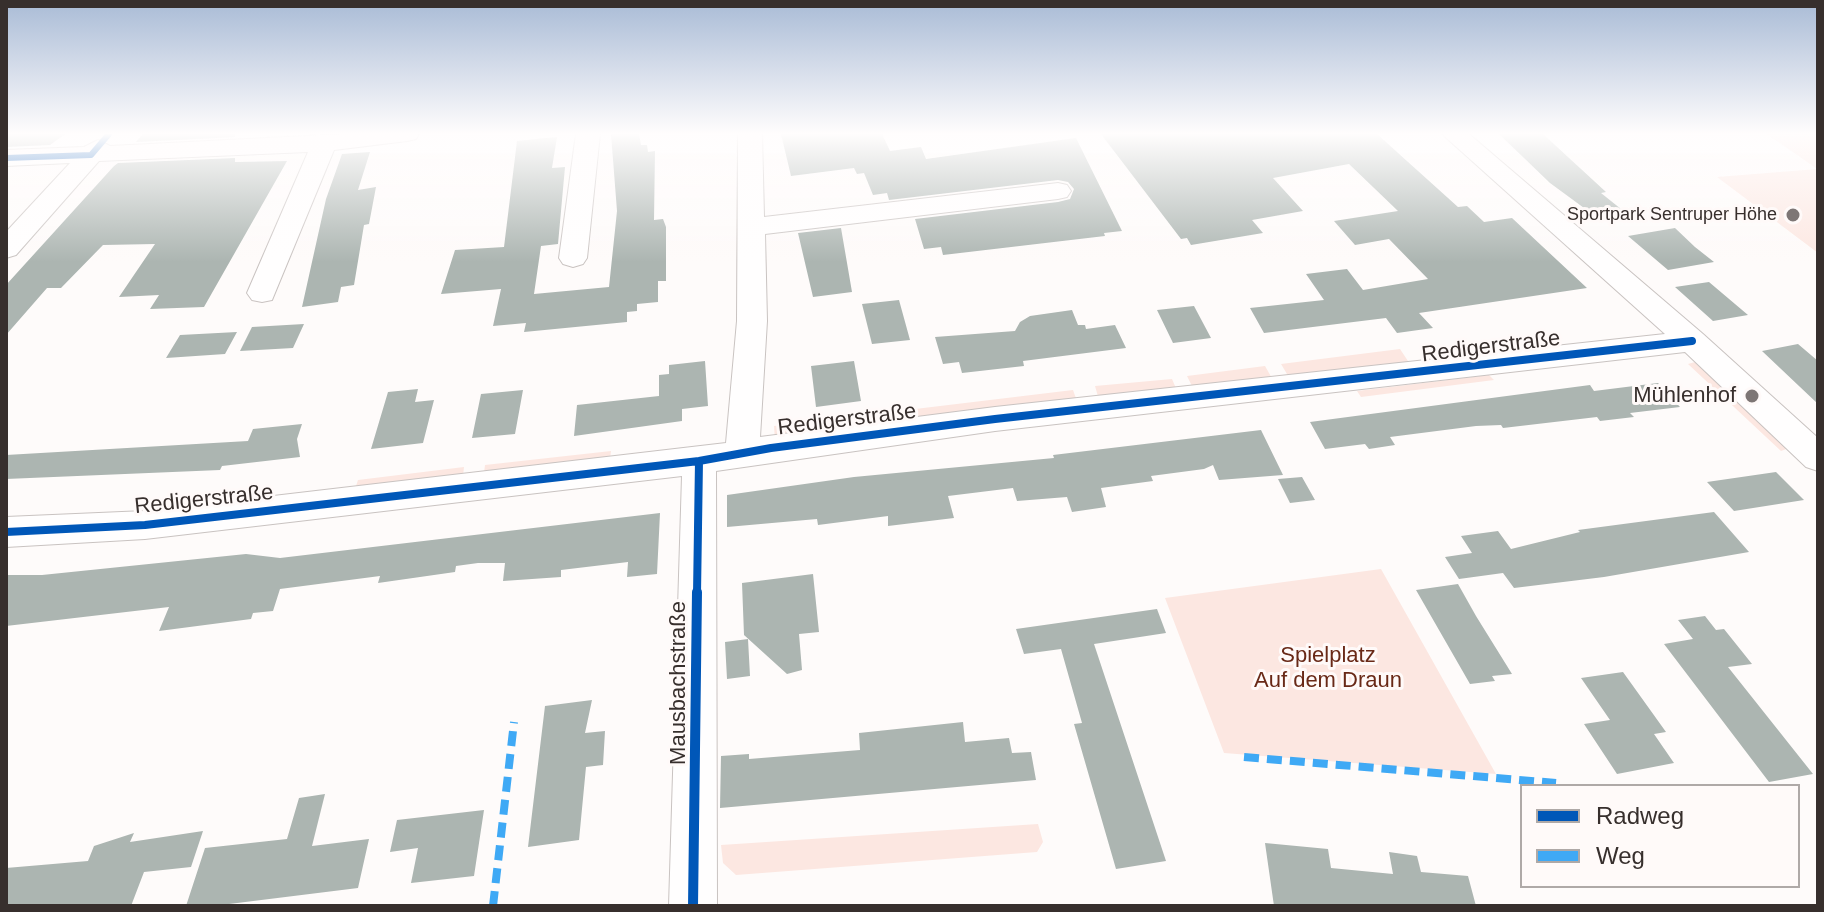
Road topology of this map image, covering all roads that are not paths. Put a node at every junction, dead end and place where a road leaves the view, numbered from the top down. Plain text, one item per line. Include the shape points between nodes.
1 (72, 177) edge
2 (310, 177) edge
3 (583, 177) edge
4 (750, 177) edge
5 (1503, 177) edge
6 (1058, 191) dead end
7 (751, 227) junction
8 (6, 249) edge
9 (573, 258) dead end
10 (262, 293) dead end
11 (1692, 341) junction
12 (742, 453) junction
13 (1818, 458) edge
14 (699, 461) junction
15 (6, 532) edge
16 (693, 906) edge

1 - 8 street
2 - 10 street
3 - 9 street
4 - 7 street
5 - 11 street
6 - 7 street via 938,219
7 - 12 street via 752,321
11 - 12 street, Redigerstraße via 995,419
11 - 13 street
12 - 14 street, Redigerstraße
14 - 15 street, Redigerstraße via 145,525
14 - 16 street, Mausbachstraße

